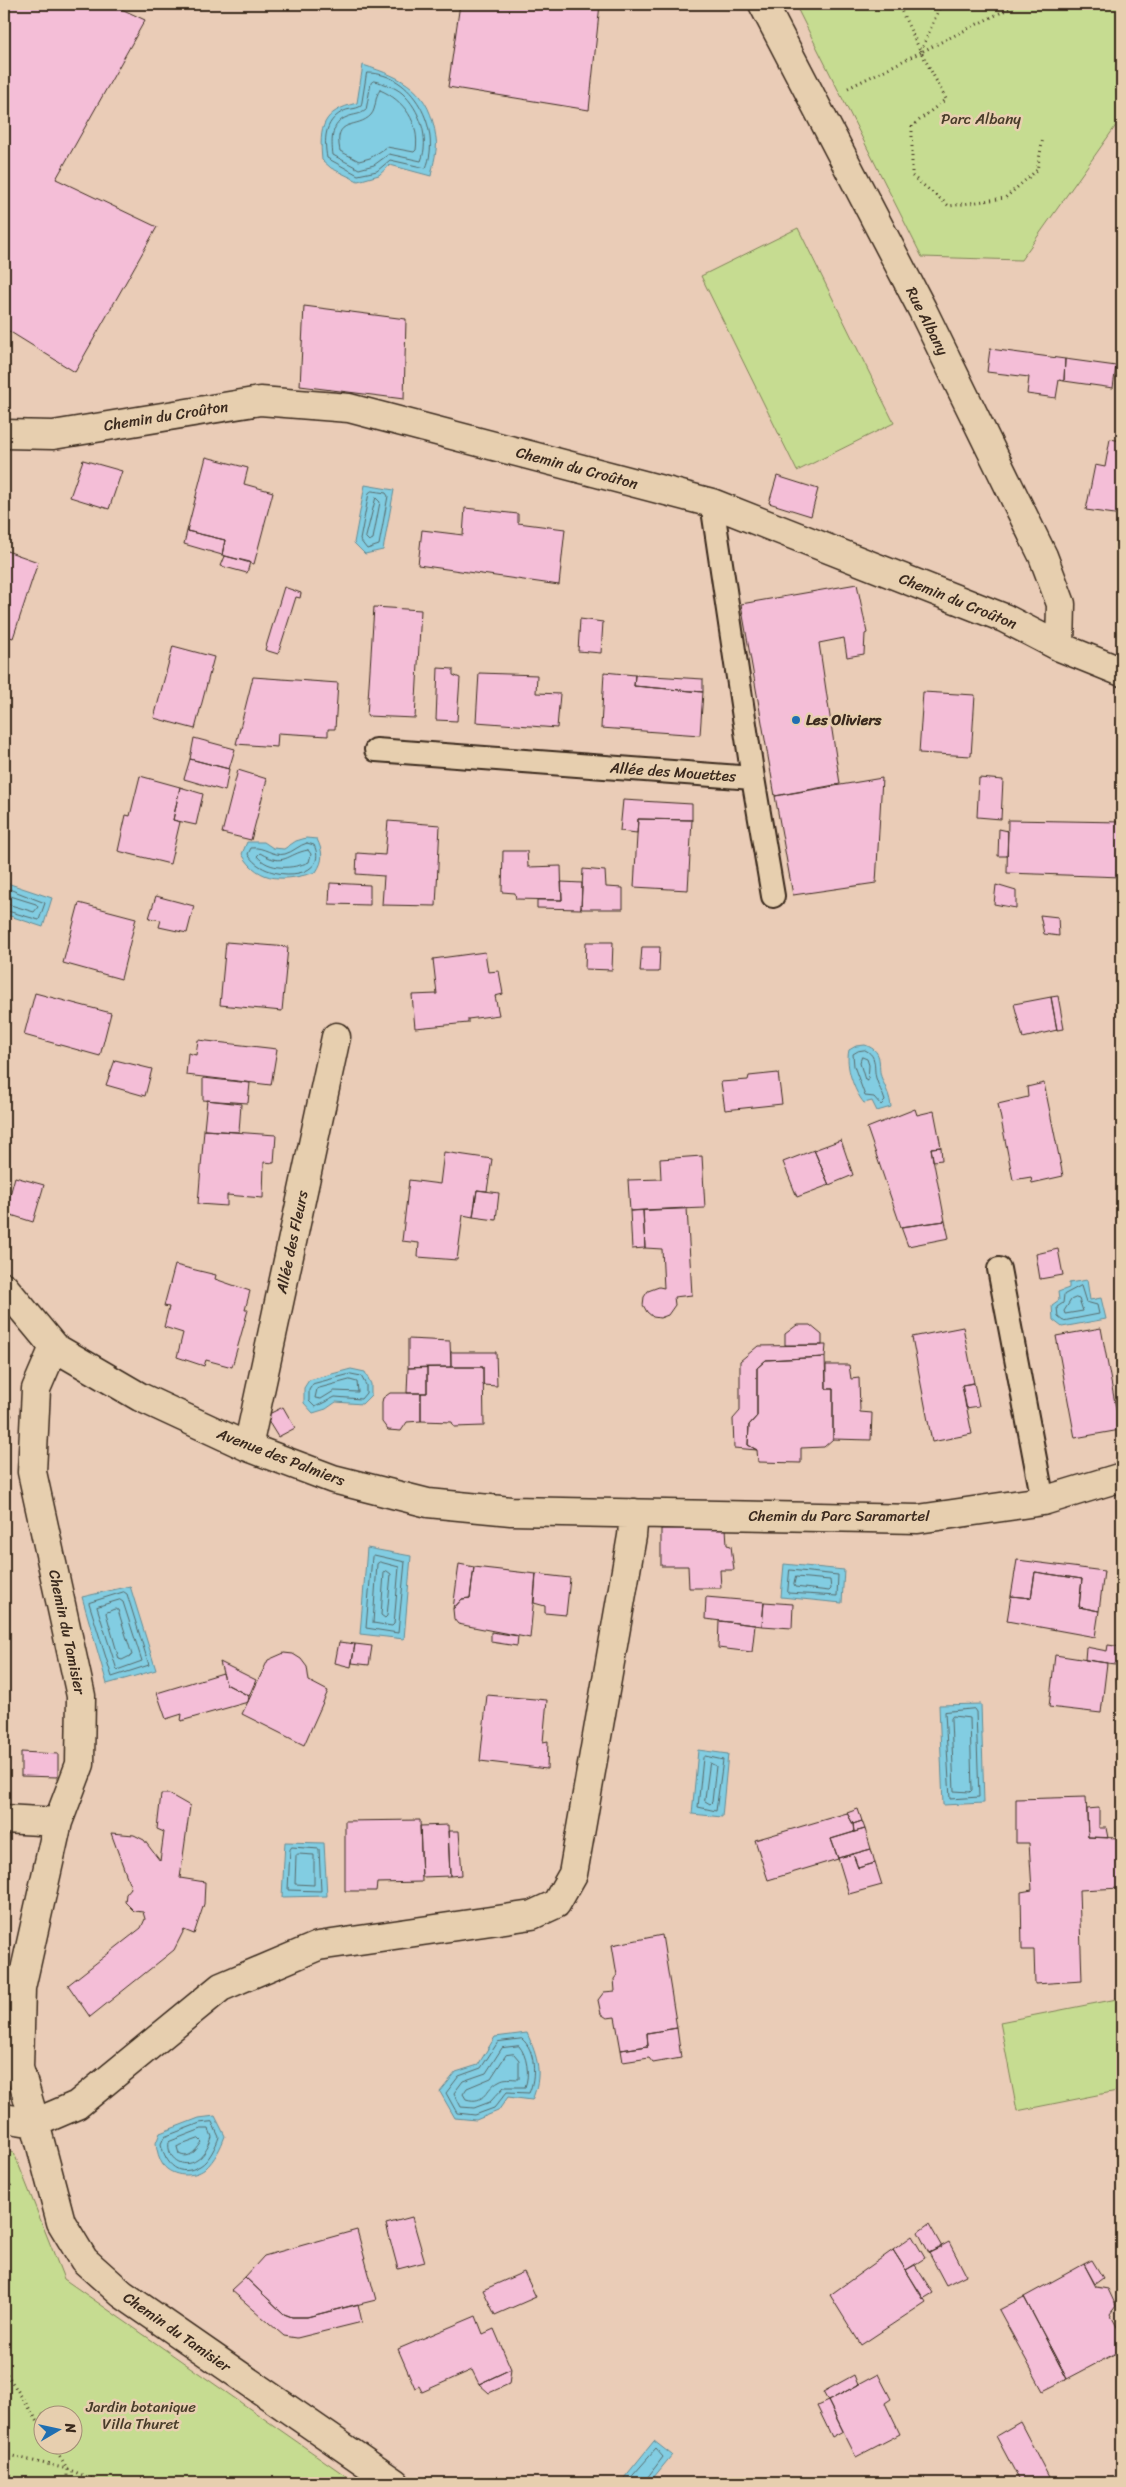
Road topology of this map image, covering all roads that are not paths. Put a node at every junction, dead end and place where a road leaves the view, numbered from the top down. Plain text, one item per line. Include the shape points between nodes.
1 (763, 4) edge
2 (4, 434) edge
3 (712, 503) junction
4 (1060, 647) junction
5 (1122, 672) edge
6 (376, 750) dead end
7 (754, 778) junction
8 (773, 896) dead end
9 (336, 1037) dead end
10 (999, 1269) dead end
11 (4, 1287) edge
12 (54, 1348) junction
13 (248, 1447) junction
14 (1122, 1477) edge
15 (1043, 1501) junction
16 (634, 1513) junction
17 (4, 1819) edge
18 (58, 1822) junction
19 (4, 2118) edge
20 (35, 2123) junction
21 (395, 2483) edge

1 - 4 street, Rue Albany via 922,309 1043,556 1061,604
2 - 3 street, Chemin du Croûton via 53,435 260,401 349,408
3 - 4 street, Chemin du Croûton via 1004,618
3 - 7 lane, Allée des Mouettes
4 - 5 street, Chemin du Croûton
6 - 7 lane, Allée des Mouettes
7 - 8 lane
9 - 13 street, Allée des Fleurs
10 - 15 lane
11 - 12 street, Avenue des Palmiers
12 - 13 street, Avenue des Palmiers via 140,1397
12 - 18 street, Chemin du Tamisier via 36,1389 32,1472 81,1696 80,1764
13 - 16 street, Avenue des Palmiers via 333,1479 428,1503 511,1511
14 - 15 street, Chemin du Parc Saramartel
15 - 16 street, Chemin du Parc Saramartel via 918,1519
16 - 20 street via 573,1874 556,1904 532,1915 318,1946 221,1988 77,2104
17 - 18 street
18 - 20 street, Chemin du Tamisier via 21,1988 19,2068
19 - 20 street
20 - 21 street, Chemin du Tamisier via 60,2222 84,2260 122,2294

